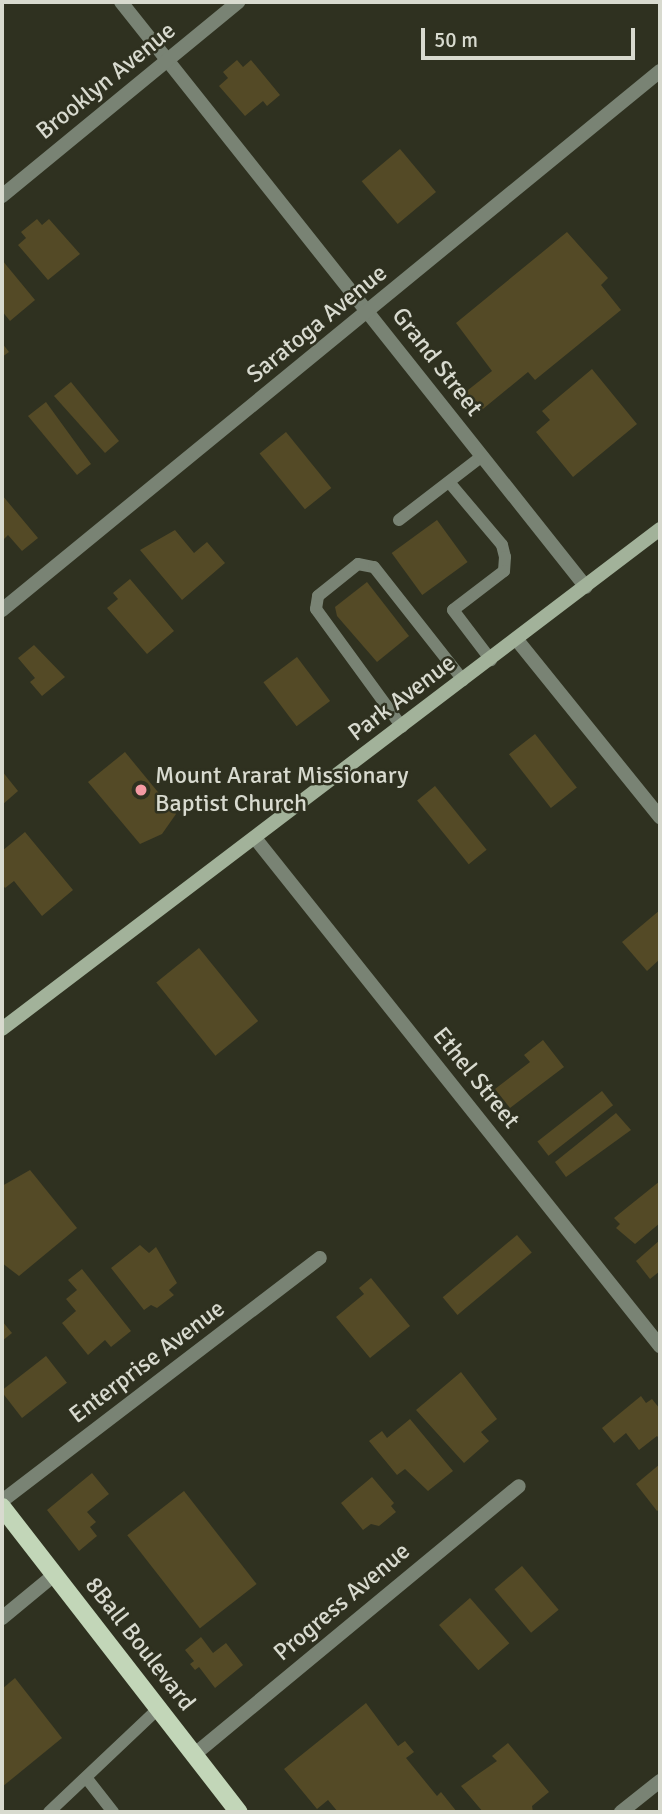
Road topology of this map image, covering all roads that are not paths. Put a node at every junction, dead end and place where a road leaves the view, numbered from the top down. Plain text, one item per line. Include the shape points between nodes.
1 (121, 2) edge
2 (238, 2) edge
3 (167, 61) junction
4 (660, 71) edge
5 (2, 196) edge
6 (368, 312) junction
7 (482, 456) junction
8 (449, 482) junction
9 (399, 520) dead end
10 (660, 529) edge
11 (586, 587) junction
12 (2, 611) edge
13 (517, 640) junction
14 (491, 660) junction
15 (463, 680) junction
16 (402, 727) junction
17 (660, 817) edge
18 (255, 838) junction
19 (2, 1029) edge
20 (320, 1258) dead end
21 (660, 1346) edge
22 (519, 1486) dead end
23 (2, 1502) edge
24 (2, 1507) edge
25 (54, 1575) junction
26 (2, 1618) edge
27 (159, 1708) junction
28 (195, 1754) junction
29 (88, 1780) junction
30 (660, 1781) edge
31 (49, 1812) edge
32 (113, 1812) edge
33 (239, 1812) edge
34 (621, 1812) edge

1 - 3 street, Grand Street
2 - 3 street, Brooklyn Avenue
3 - 5 street, Brooklyn Avenue
3 - 6 street, Grand Street
4 - 6 street, Saratoga Avenue
6 - 7 street, Grand Street
6 - 12 street, Saratoga Avenue
7 - 8 lane
7 - 11 street, Grand Street
8 - 9 lane
8 - 14 lane via 502,545 505,556 504,571 453,610
10 - 11 main road, Park Avenue
11 - 13 main road, Park Avenue
13 - 14 main road, Park Avenue
13 - 17 street
14 - 15 main road, Park Avenue
15 - 16 main road, Park Avenue
15 - 16 lane via 374,567 358,564 318,596 316,610
16 - 18 main road, Park Avenue
18 - 19 main road, Park Avenue
18 - 21 street, Ethel Street
20 - 23 street, Enterprise Avenue
22 - 28 street, Progress Avenue
24 - 25 main road, 8Ball Boulevard
25 - 26 street
25 - 27 main road, 8Ball Boulevard
27 - 28 main road, 8Ball Boulevard
27 - 29 lane via 104,1758
28 - 33 main road, 8Ball Boulevard
29 - 31 lane
29 - 32 lane
30 - 34 street

